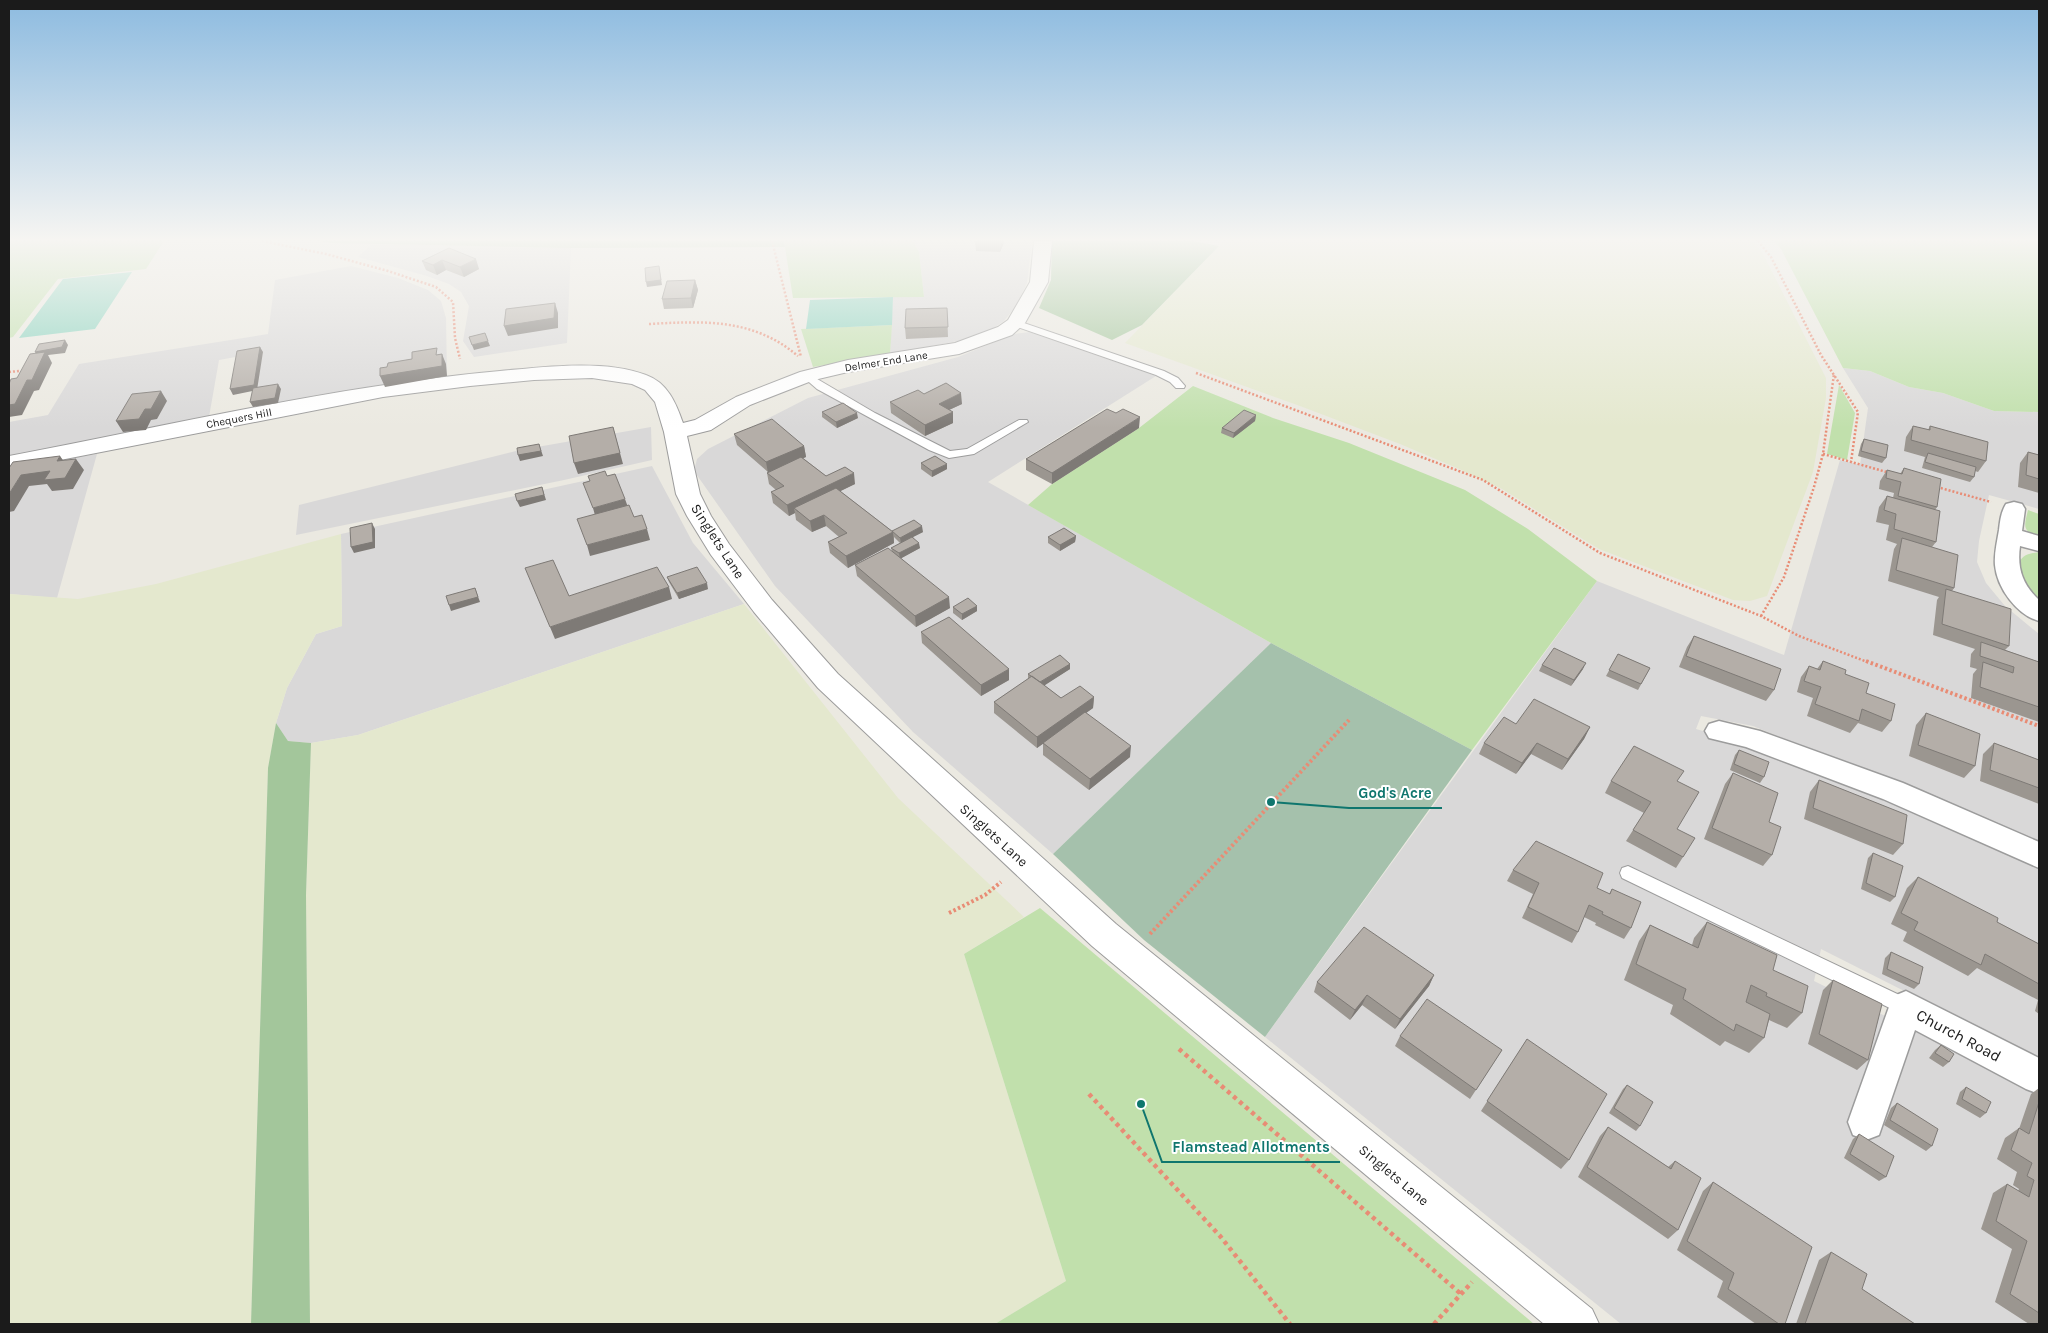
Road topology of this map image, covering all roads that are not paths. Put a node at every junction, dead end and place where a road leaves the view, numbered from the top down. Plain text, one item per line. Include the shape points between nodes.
1 (1027, 303) edge
2 (1015, 323) junction
3 (804, 368) junction
4 (470, 380) joint
5 (1180, 386) dead end
6 (1023, 422) dead end
7 (675, 432) junction
8 (9, 463) edge
9 (2014, 509) road end
10 (2010, 535) junction
11 (2039, 544) edge
12 (2039, 613) edge
13 (1719, 731) dead end
14 (2039, 855) edge
15 (1628, 872) dead end
16 (1906, 1007) junction
17 (2039, 1077) edge
18 (1866, 1122) dead end
19 (1577, 1324) edge

1 - 2 street, Delmer End Lane
2 - 3 street, Delmer End Lane via 986,340 959,348 848,366
2 - 5 lane via 1160,373
3 - 6 lane via 821,387 949,455 970,452
3 - 7 street, Delmer End Lane via 703,425
4 - 7 street, Singlets Lane via 592,372 639,379 660,393
4 - 8 street, Chequers Hill via 383,391
7 - 19 street, Singlets Lane via 688,494 699,516 720,550 763,606 828,681 1104,935
9 - 10 street
10 - 11 street
10 - 12 street via 2006,570 2018,594
13 - 14 street via 1750,738 1893,791
15 - 16 lane
16 - 17 street, Church Road
16 - 18 street, Church Road

